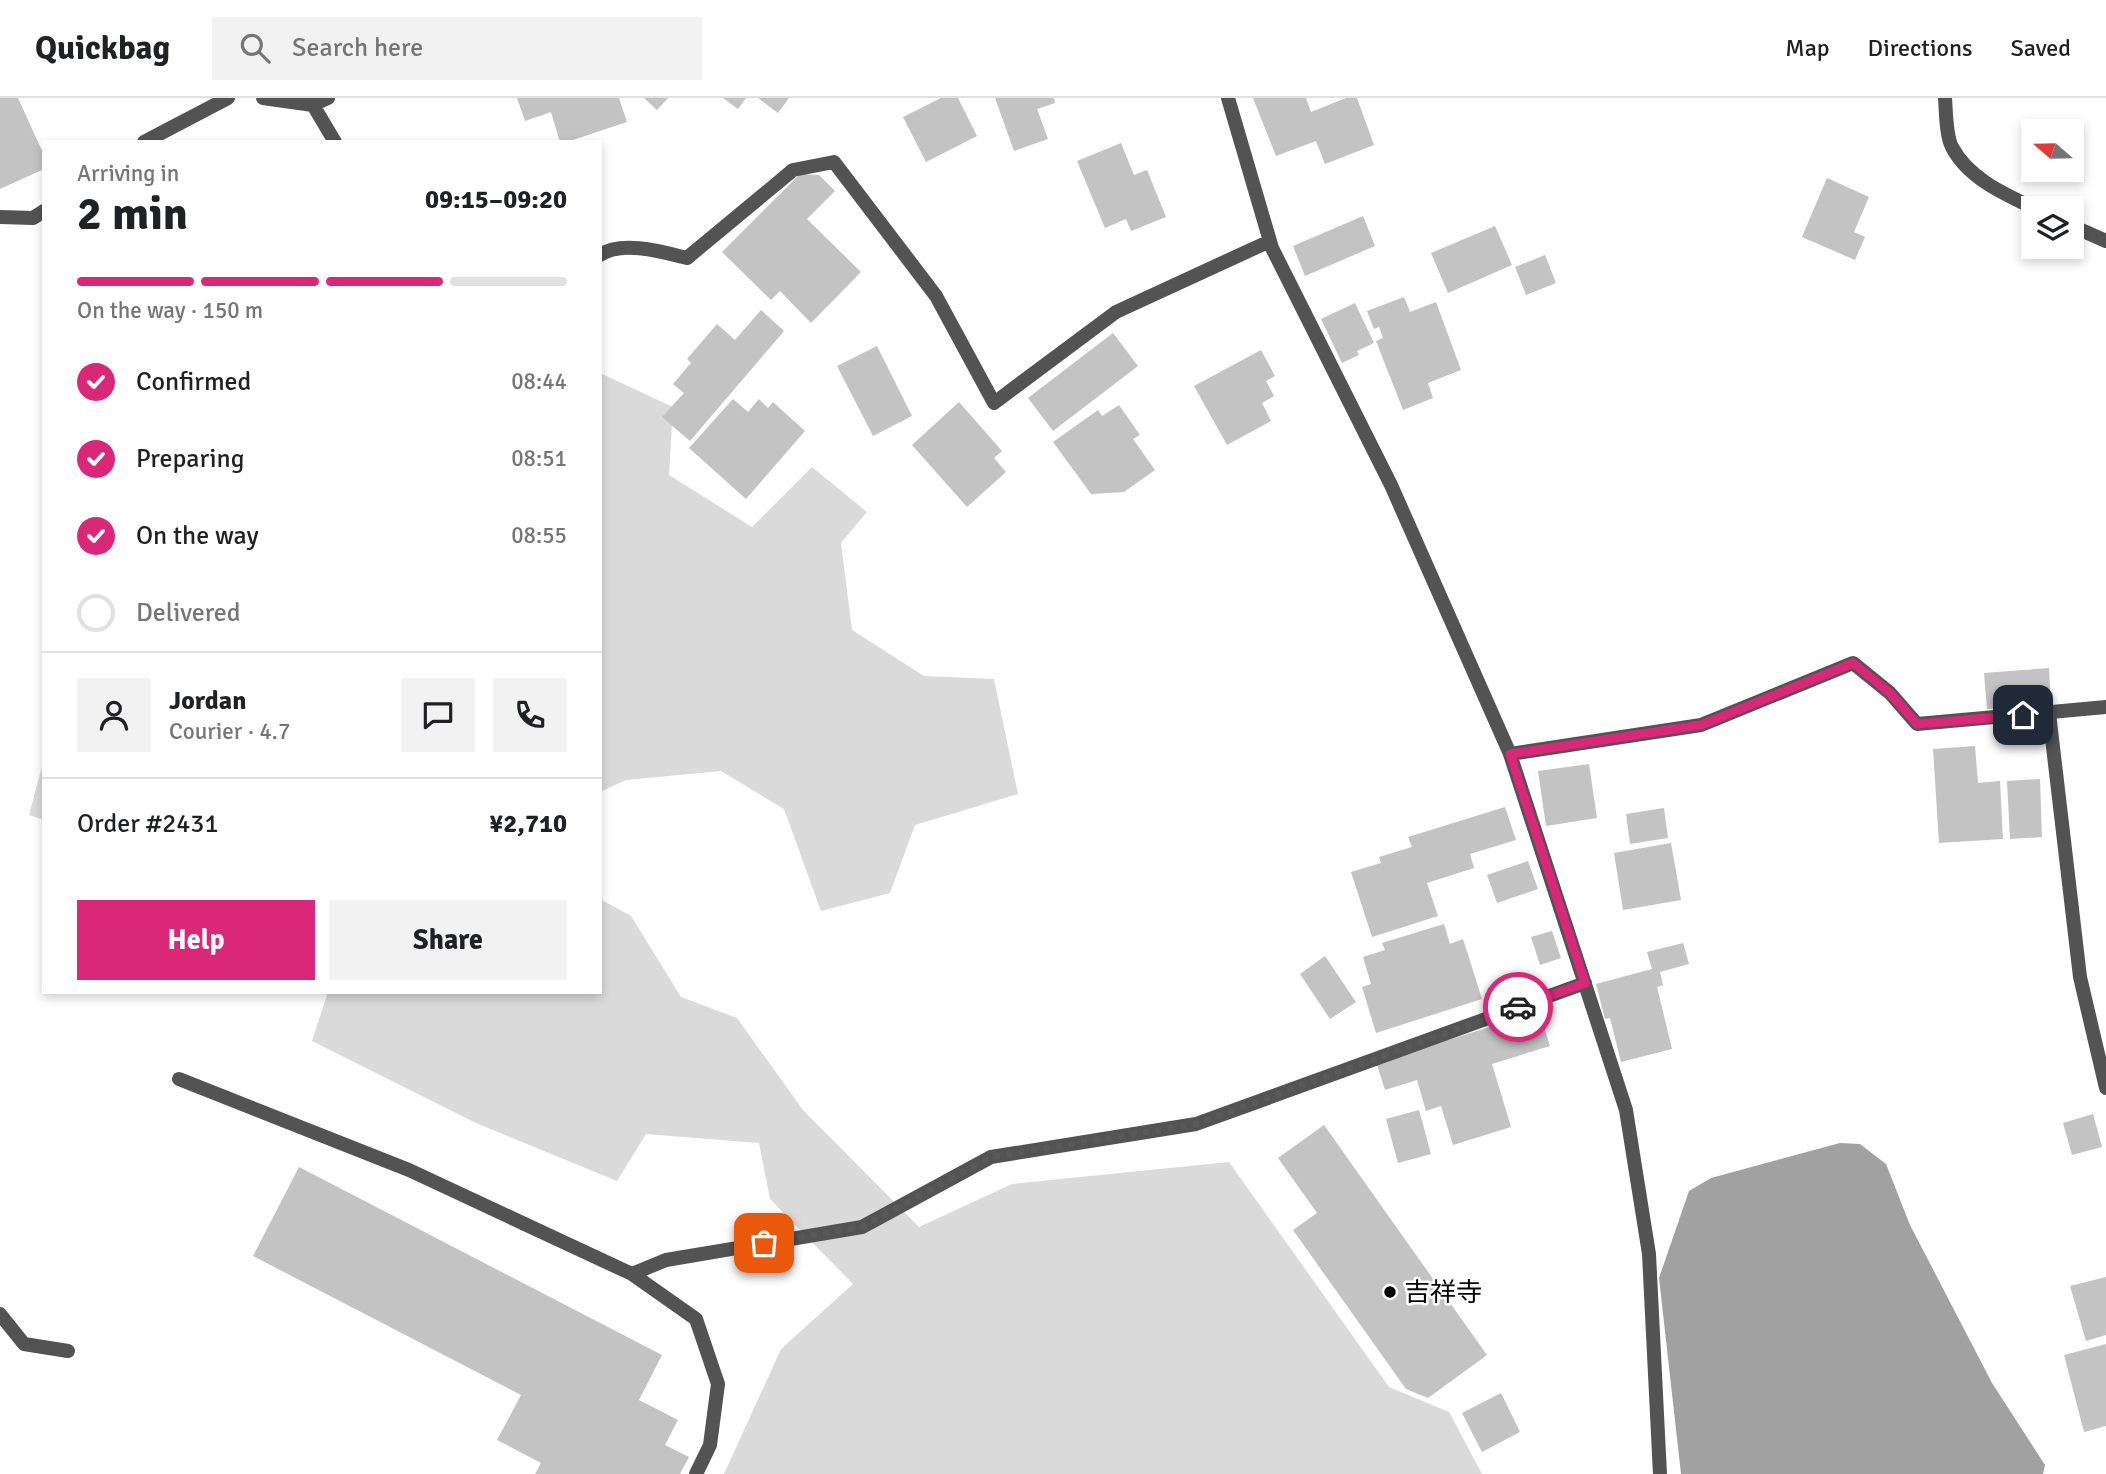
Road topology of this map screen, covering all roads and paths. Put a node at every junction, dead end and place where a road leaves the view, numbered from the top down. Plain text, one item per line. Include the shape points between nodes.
1 (228, 98) edge
2 (263, 98) edge
3 (328, 98) edge
4 (1228, 98) edge
5 (1945, 98) edge
6 (313, 105) junction
7 (165, 136) edge
8 (334, 140) edge
9 (2021, 202) edge
10 (42, 212) edge
11 (0, 217) edge
12 (2084, 231) edge
13 (1270, 241) junction
14 (2106, 241) edge
15 (602, 254) edge
16 (2106, 707) edge
17 (2049, 713) junction
18 (1510, 754) junction
19 (1585, 983) junction
20 (179, 1079) dead end
21 (2106, 1088) edge
22 (632, 1274) junction
23 (0, 1314) edge
24 (68, 1351) dead end
25 (696, 1474) edge
26 (1660, 1474) edge

1 - 7 street
2 - 6 street
3 - 6 street
4 - 13 street
5 - 9 street via 1951,146 1975,176
6 - 8 street
10 - 11 street via 33,218
12 - 14 street
13 - 15 street via 1116,312 994,402 936,296 834,162 793,170 687,258 640,248
13 - 18 street via 1391,485
16 - 17 street
17 - 18 street via 1917,724 1890,693 1853,663 1701,725
17 - 21 street via 2080,977
18 - 19 street
19 - 22 street via 1196,1124 991,1157 862,1227 666,1260
19 - 26 street via 1626,1110 1649,1254
20 - 22 street via 409,1170
22 - 25 street via 696,1319 718,1384 710,1446
23 - 24 street via 24,1344

